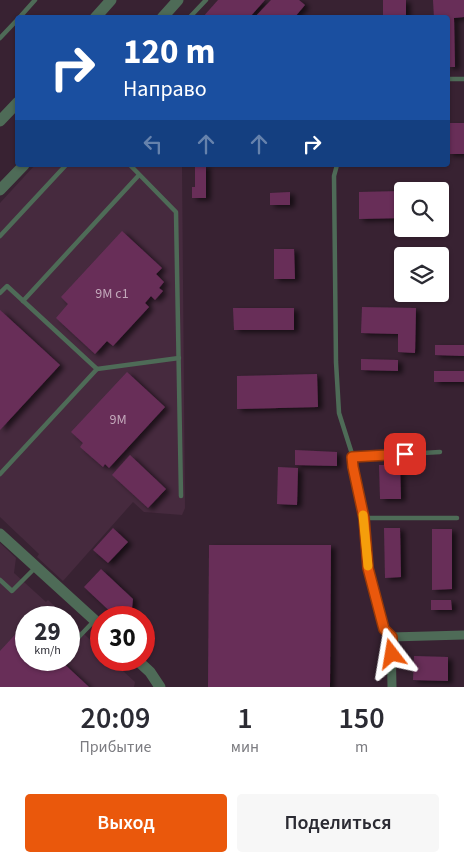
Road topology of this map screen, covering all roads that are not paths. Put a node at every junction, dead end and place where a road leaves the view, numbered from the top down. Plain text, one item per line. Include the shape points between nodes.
1 (35, 0) edge
2 (111, 0) edge
3 (178, 0) edge
4 (206, 0) edge
5 (21, 15) edge
6 (98, 15) edge
7 (165, 15) edge
8 (192, 15) edge
9 (15, 21) edge
10 (0, 38) edge
11 (464, 78) edge
12 (450, 79) edge
13 (15, 105) edge
14 (0, 122) edge
15 (22, 167) edge
16 (64, 167) edge
17 (132, 167) edge
18 (336, 167) edge
19 (139, 175) junction
20 (0, 190) edge
21 (0, 236) edge
22 (0, 293) edge
23 (23, 301) junction
24 (179, 358) junction
25 (97, 370) junction
26 (440, 452) dead end
27 (352, 457) junction
28 (0, 474) edge
29 (181, 496) dead end
30 (364, 518) junction
31 (457, 518) dead end
32 (0, 534) edge
33 (36, 567) junction
34 (0, 580) edge
35 (90, 616) edge
36 (90, 629) edge
37 (464, 635) edge
38 (392, 637) junction
39 (80, 638) edge
40 (149, 671) edge
41 (160, 687) edge
42 (392, 687) edge

1 - 5 lane
2 - 6 street
3 - 7 street
4 - 8 lane
9 - 10 lane
11 - 12 lane
13 - 14 street
15 - 20 street
16 - 21 lane
17 - 19 lane
18 - 27 lane via 337,379 339,413
19 - 23 lane
19 - 24 lane via 176,212
22 - 23 lane via 7,286
23 - 25 lane
24 - 25 lane
24 - 29 lane
25 - 28 lane
26 - 27 lane
27 - 30 lane
30 - 31 lane
30 - 38 lane via 368,568 384,629
32 - 33 street
33 - 34 lane via 12,592
33 - 35 street
36 - 39 lane
37 - 38 street
38 - 42 street
40 - 41 street

